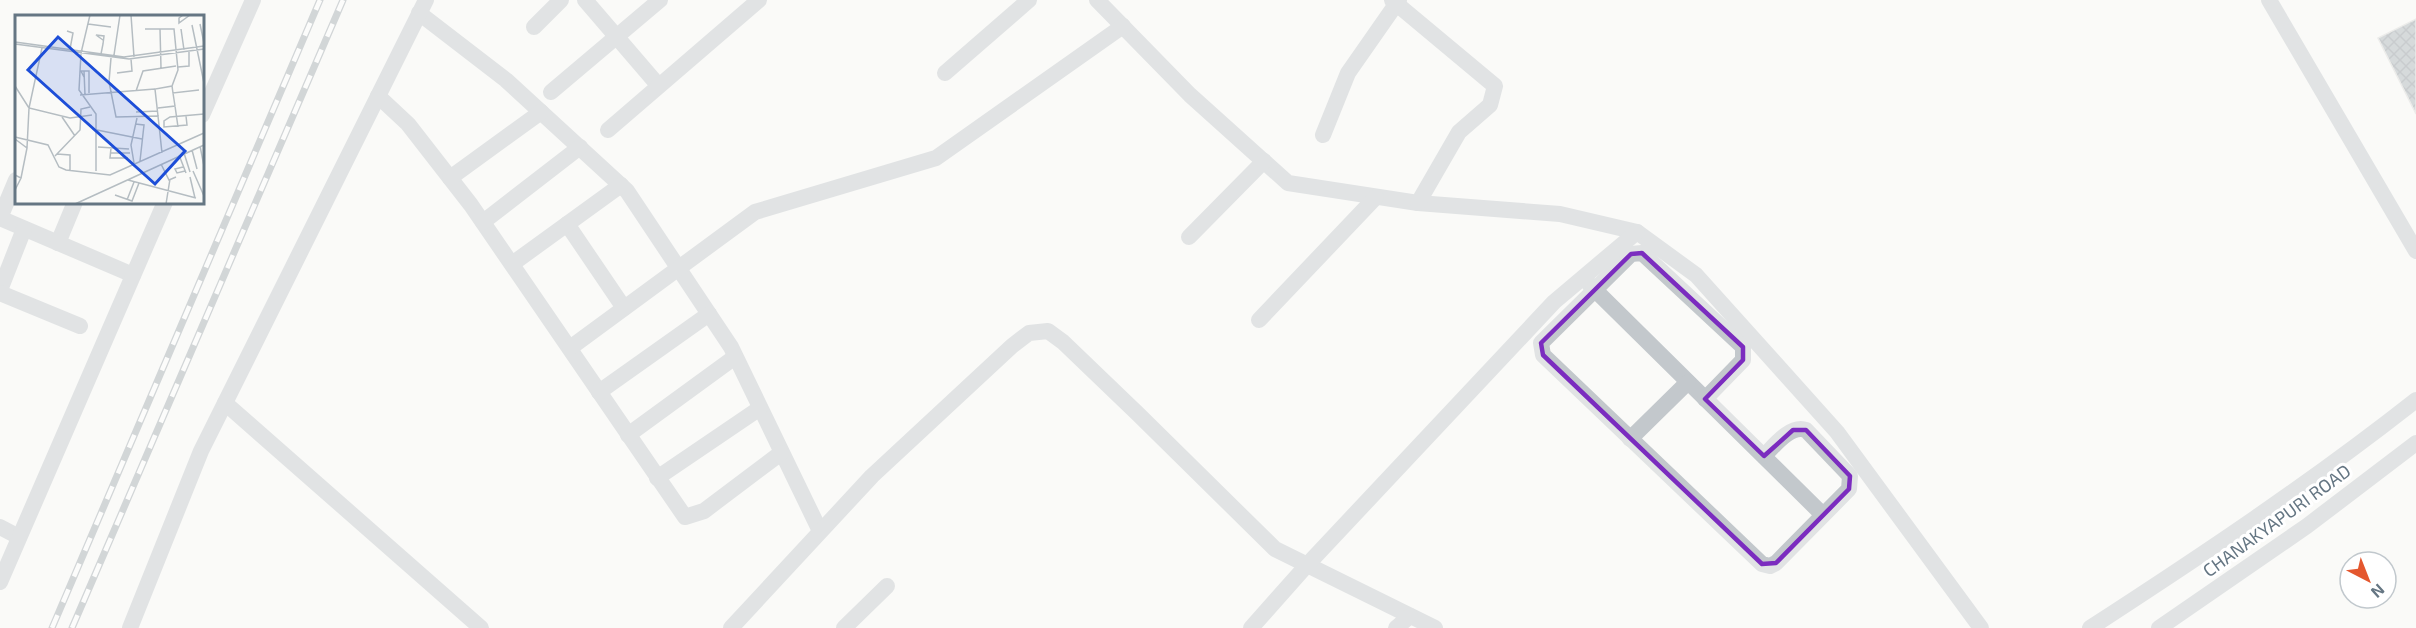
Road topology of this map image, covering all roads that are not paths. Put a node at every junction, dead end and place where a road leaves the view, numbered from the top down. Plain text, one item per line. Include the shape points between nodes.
1 (253, 0) edge
2 (561, 0) edge
3 (585, 0) edge
4 (660, 0) edge
5 (759, 0) edge
6 (1029, 0) edge
7 (1097, 0) edge
8 (2269, 0) edge
9 (1396, 1) edge
10 (423, 7) edge
11 (1122, 26) junction
12 (534, 27) dead end
13 (616, 37) junction
14 (945, 73) dead end
15 (658, 85) junction
16 (551, 92) dead end
17 (378, 96) junction
18 (204, 110) edge
19 (541, 112) junction
20 (608, 130) dead end
21 (1323, 135) dead end
22 (580, 147) junction
23 (1264, 161) junction
24 (450, 178) junction
25 (15, 182) edge
26 (621, 185) junction
27 (1376, 197) junction
28 (1418, 203) junction
29 (74, 204) edge
30 (164, 204) edge
31 (483, 222) junction
32 (567, 224) junction
33 (24, 229) junction
34 (1637, 232) junction
35 (1190, 237) dead end
36 (58, 243) junction
37 (2416, 251) edge
38 (512, 264) junction
39 (679, 267) junction
40 (133, 275) junction
41 (1583, 278) junction
42 (1595, 290) junction
43 (0, 292) edge
44 (624, 308) junction
45 (709, 314) junction
46 (1259, 320) dead end
47 (80, 326) dead end
48 (570, 348) junction
49 (735, 357) junction
50 (1689, 382) junction
51 (599, 392) junction
52 (1705, 399) junction
53 (2416, 400) edge
54 (225, 403) junction
55 (760, 408) junction
56 (628, 435) junction
57 (1630, 438) junction
58 (2416, 443) edge
59 (781, 453) junction
60 (1764, 456) junction
61 (657, 478) junction
62 (1823, 515) junction
63 (0, 526) edge
64 (820, 531) junction
65 (19, 537) junction
66 (1307, 565) junction
67 (0, 582) edge
68 (887, 586) dead end
69 (1410, 616) junction
70 (2181, 622) edge
71 (130, 628) edge
72 (481, 628) edge
73 (731, 628) edge
74 (844, 628) edge
75 (1251, 628) edge
76 (1396, 628) edge
77 (1435, 628) edge
78 (1982, 628) edge
79 (2090, 628) edge
80 (2159, 628) edge

1 - 18 street
2 - 12 street
3 - 13 street
4 - 13 street
5 - 15 street
6 - 14 street
7 - 11 street
8 - 37 street
9 - 21 street via 1348,73
9 - 28 street via 1495,86 1490,105 1459,132
10 - 17 street
10 - 19 street
11 - 23 street via 1190,95
11 - 39 street via 936,158 755,212
13 - 15 street
13 - 16 street
15 - 20 street
17 - 24 street via 408,124
17 - 54 street
19 - 22 street
19 - 24 street
22 - 26 street
22 - 31 street
23 - 27 street via 1288,183
23 - 35 street
24 - 31 street
25 - 33 street via 0,218
26 - 32 street
26 - 39 street
27 - 28 street
27 - 46 street
28 - 34 street via 1560,214
29 - 36 street
30 - 40 street
31 - 38 street
32 - 38 street
32 - 44 street
33 - 36 street
33 - 43 street
34 - 41 street
34 - 78 street via 1696,275 1837,432
36 - 40 street
38 - 48 street
39 - 44 street
39 - 45 street
40 - 65 street
41 - 42 street
41 - 66 street via 1554,302
42 - 50 street
42 - 52 street via 1631,254 1642,253 1743,347 1743,360
42 - 57 street via 1541,343 1541,350
43 - 47 street
44 - 48 street
45 - 49 street
45 - 51 street
48 - 51 street
49 - 55 street
49 - 56 street
50 - 52 street
50 - 57 street
51 - 56 street
52 - 60 street
53 - 79 street via 2332,464
54 - 71 street via 201,451
54 - 72 street
55 - 59 street
55 - 61 street
56 - 61 street
57 - 62 street via 1762,564 1776,563
58 - 70 street, CHANAKYAPURI ROAD
59 - 61 street via 693,516 685,517
59 - 64 street
60 - 62 street
60 - 62 street via 1793,430 1806,430 1850,476 1849,489
63 - 65 street
64 - 66 street via 872,476 1012,346 1029,333 1048,331 1275,549
64 - 73 street
65 - 67 street
66 - 69 street
66 - 75 street
68 - 74 street
69 - 76 street
69 - 77 street
70 - 80 street, CHANAKYAPURI ROAD

